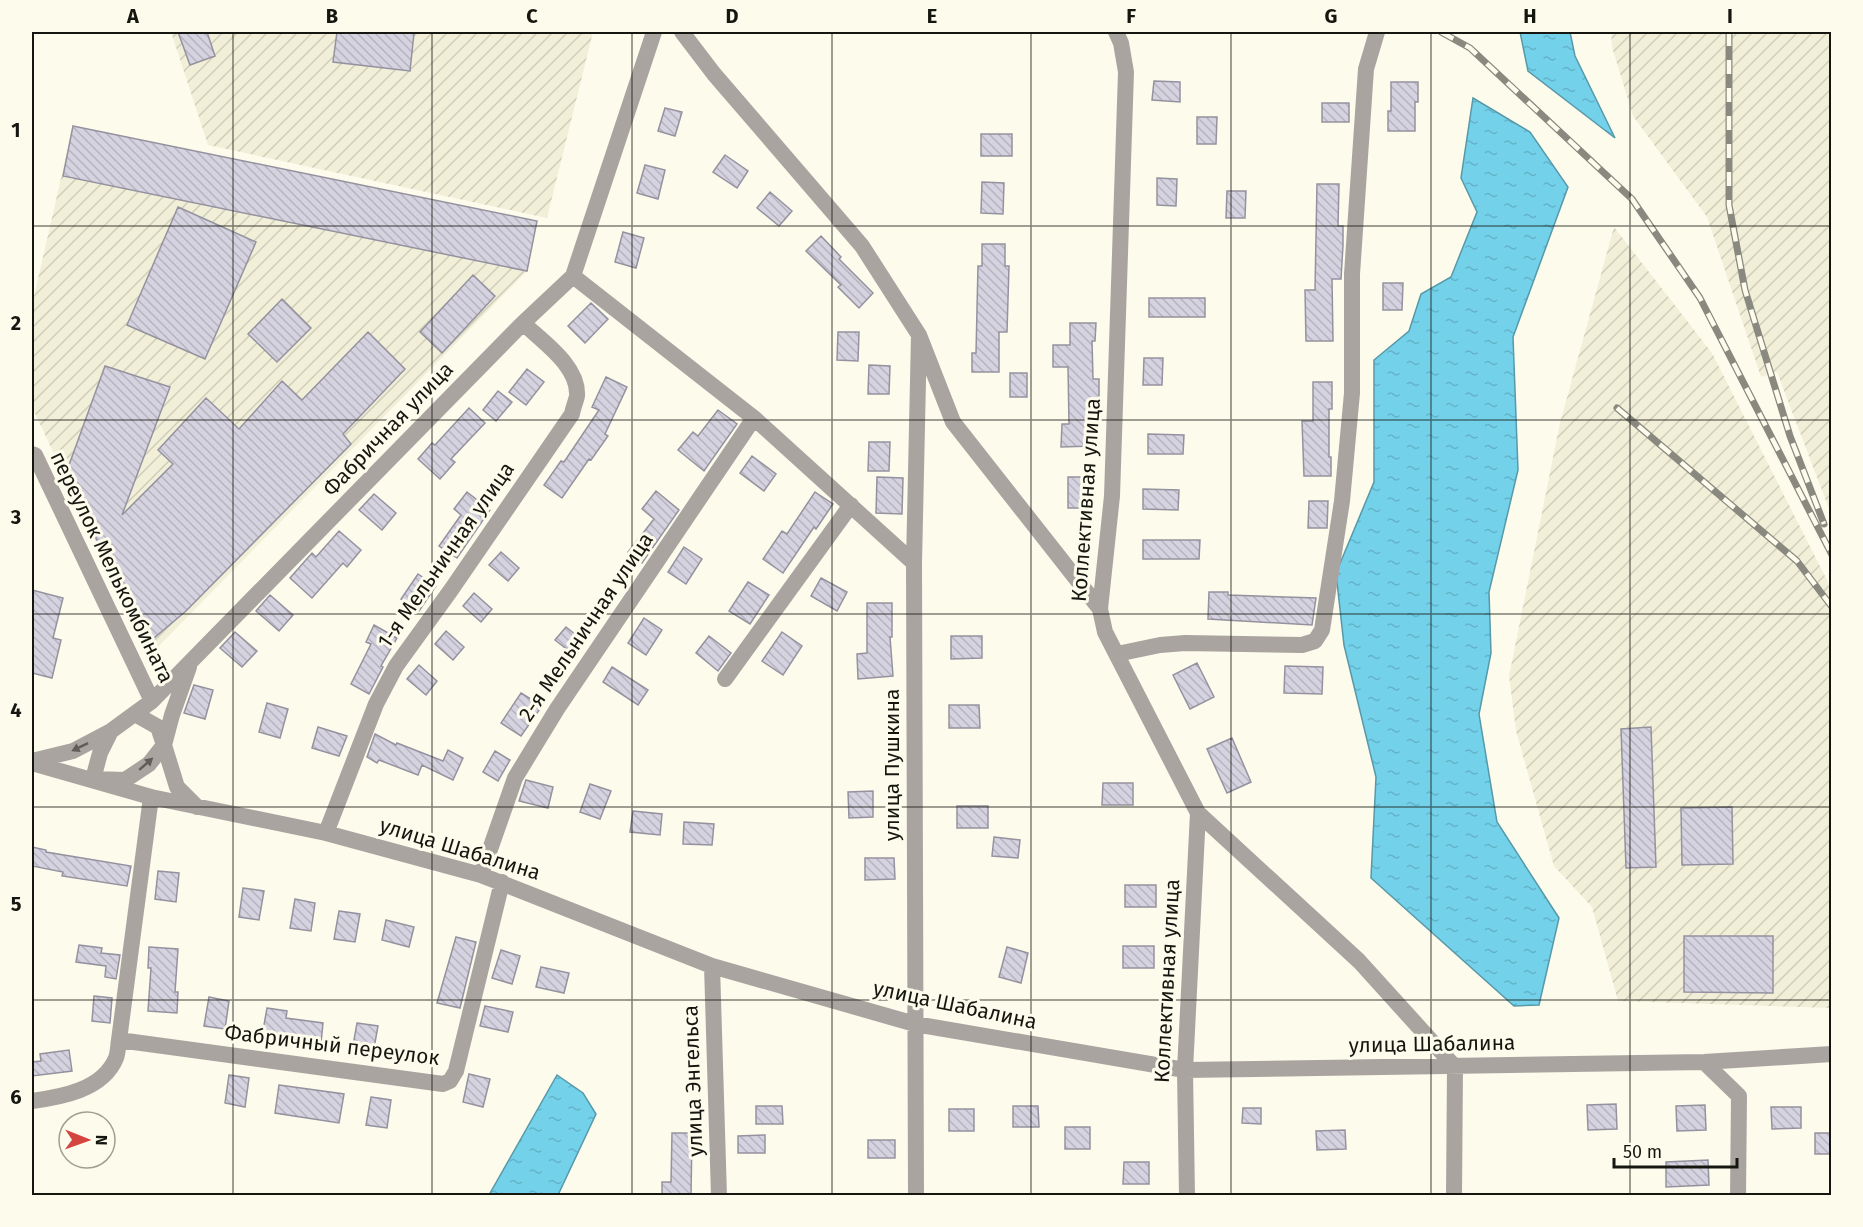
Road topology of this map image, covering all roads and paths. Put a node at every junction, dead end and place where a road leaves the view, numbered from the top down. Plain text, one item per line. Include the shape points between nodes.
1 (654, 32) edge
2 (682, 32) edge
3 (1116, 32) edge
4 (1377, 32) edge
5 (573, 276) junction
6 (523, 323) junction
7 (920, 334) junction
8 (754, 418) junction
9 (33, 451) edge
10 (850, 505) junction
11 (914, 563) junction
12 (1100, 609) junction
13 (1117, 654) junction
14 (191, 661) junction
15 (725, 680) dead end
16 (152, 701) junction
17 (135, 714) junction
18 (111, 731) junction
19 (164, 745) junction
20 (32, 762) edge
21 (93, 779) junction
22 (151, 797) junction
23 (197, 807) junction
24 (1198, 813) junction
25 (326, 833) junction
26 (481, 875) junction
27 (501, 882) junction
28 (712, 966) junction
29 (915, 1024) junction
30 (119, 1040) junction
31 (1832, 1054) edge
32 (1704, 1062) junction
33 (1455, 1067) junction
34 (1185, 1070) junction
35 (32, 1101) edge
36 (719, 1196) edge
37 (916, 1196) edge
38 (1187, 1196) edge
39 (1454, 1196) edge
40 (1738, 1196) edge

1 - 5 street, Фабричная улица
2 - 7 street via 862,246
3 - 12 street, Коллективная улица via 1126,72 1112,496
4 - 13 street via 1365,80 1352,274 1352,393 1322,630 1315,641 1302,645 1185,643
5 - 6 street, Фабричная улица
5 - 8 street
6 - 14 street, Фабричная улица
6 - 25 street, 1-я Мельничная улица via 570,367 577,396 572,414 396,666 376,704
7 - 11 street, улица Пушкина
7 - 12 street via 953,422
8 - 10 street
8 - 26 street, 2-я Мельничная улица via 557,709 515,778
9 - 16 street, переулок Мелькомбината
10 - 11 street
10 - 15 street
11 - 29 street, улица Пушкина
12 - 13 street, Коллективная улица via 1105,632
13 - 24 street, Коллективная улица
14 - 16 street, Фабричная улица
14 - 19 street
16 - 17 street, Фабричная улица
17 - 18 street, Фабричная улица
17 - 19 street via 158,727
18 -> 20 street, Фабричная улица via 73,751
18 - 21 street
21 -> 19 street via 125,780 148,764
19 - 23 street via 177,787
20 - 21 street, улица Шабалина
21 - 22 street, улица Шабалина
22 - 23 street, улица Шабалина
22 - 30 street
23 - 25 street, улица Шабалина
24 - 33 street via 1359,961
24 - 34 street, Коллективная улица
25 - 26 street, улица Шабалина
26 - 27 street, улица Шабалина
27 - 28 street, улица Шабалина
27 - 30 street, Фабричный переулок via 456,1071 443,1084
28 - 29 street, улица Шабалина
28 - 36 street, улица Энгельса
29 - 34 street, улица Шабалина
29 - 37 street, улица Пушкина
30 - 35 street via 116,1058 91,1085
31 - 32 street, улица Шабалина
32 - 33 street, улица Шабалина
32 - 40 street via 1739,1096
33 - 34 street, улица Шабалина
33 - 39 street
34 - 38 street, Коллективная улица

